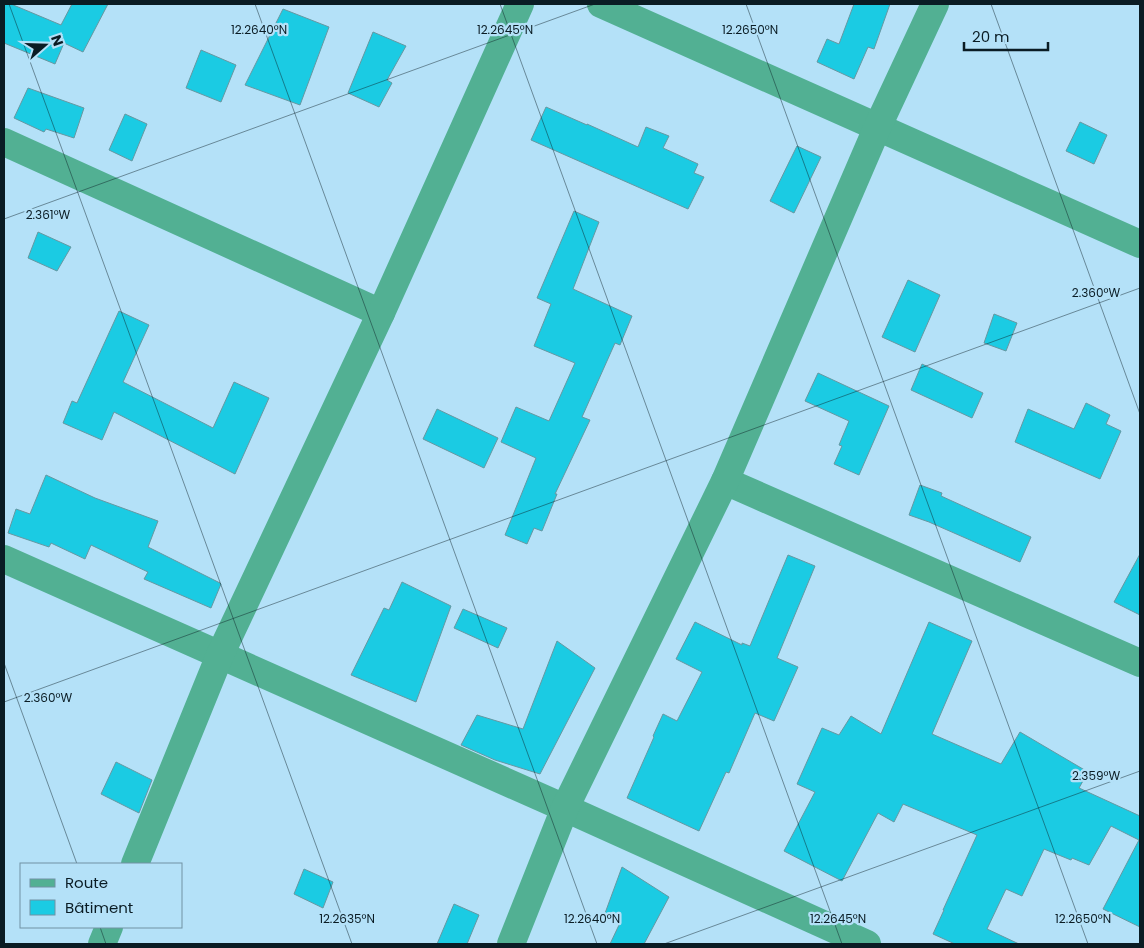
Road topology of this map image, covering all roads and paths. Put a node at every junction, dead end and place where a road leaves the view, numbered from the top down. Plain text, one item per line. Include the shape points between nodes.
1 (520, 4) edge
2 (601, 4) edge
3 (935, 4) edge
4 (878, 126) junction
5 (4, 142) edge
6 (1140, 244) edge
7 (381, 313) junction
8 (725, 481) junction
9 (4, 559) edge
10 (220, 655) junction
11 (1140, 663) edge
12 (565, 808) junction
13 (135, 863) edge
14 (110, 928) edge
15 (102, 944) edge
16 (511, 944) edge
17 (867, 944) edge

1 - 7 street
2 - 4 street
3 - 4 street
4 - 6 street
4 - 8 street
5 - 7 street
7 - 10 street
8 - 11 street
8 - 12 street
9 - 10 street
10 - 12 street
10 - 13 street
12 - 16 street
12 - 17 street
14 - 15 street

